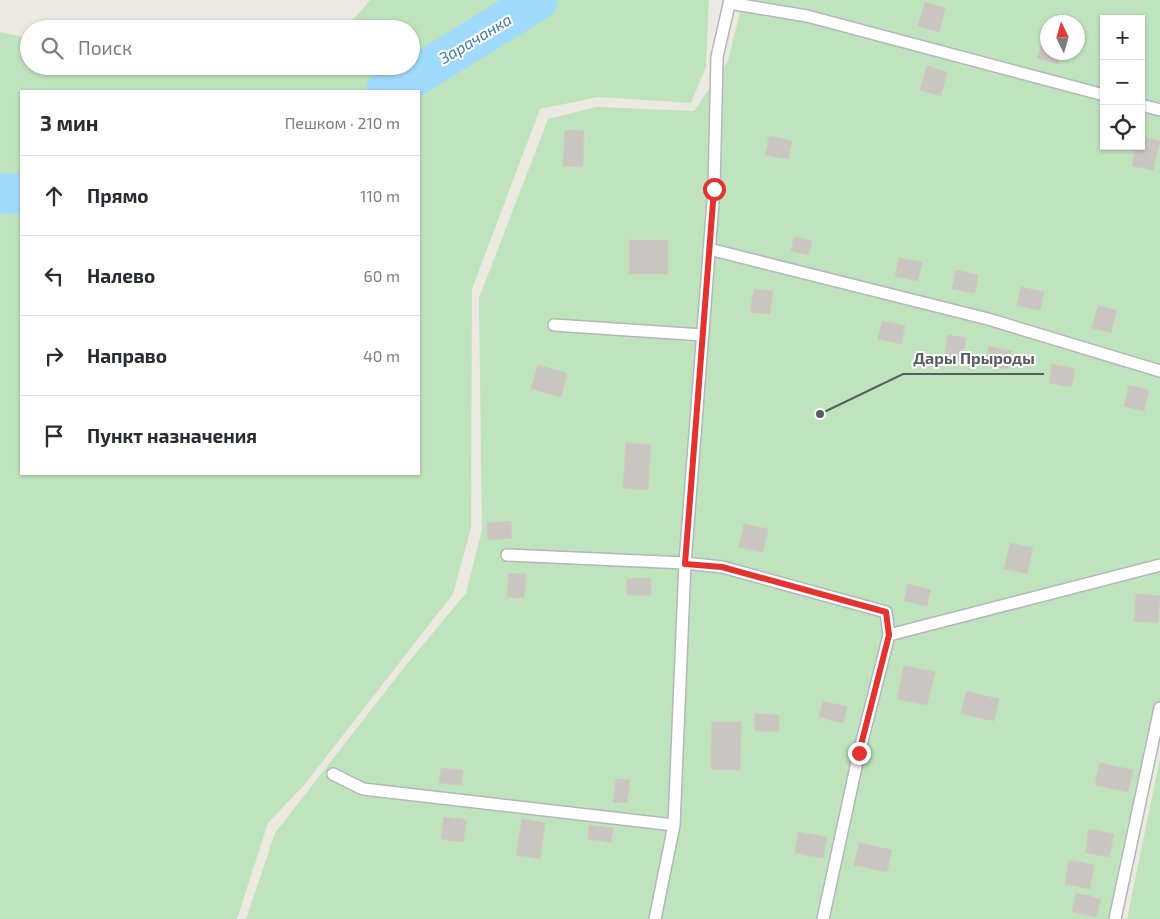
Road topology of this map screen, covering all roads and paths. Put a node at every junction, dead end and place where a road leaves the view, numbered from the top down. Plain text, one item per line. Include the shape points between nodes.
1 (729, 2) edge
2 (1100, 94) edge
3 (1145, 106) edge
4 (1160, 110) edge
5 (709, 249) junction
6 (554, 326) dead end
7 (703, 335) junction
8 (1160, 371) edge
9 (507, 555) dead end
10 (685, 564) junction
11 (1160, 565) edge
12 (889, 635) junction
13 (1160, 708) edge
14 (334, 774) dead end
15 (674, 825) junction
16 (655, 919) edge
17 (824, 919) edge
18 (1115, 919) edge

1 - 2 lane via 806,16
1 - 5 lane via 717,56 714,189
3 - 4 lane
5 - 7 lane
5 - 8 lane via 988,319
6 - 7 lane
7 - 10 lane
9 - 10 lane
10 - 12 lane via 722,567 886,612
10 - 15 lane
11 - 12 lane
12 - 17 lane via 859,753
13 - 18 lane
14 - 15 lane via 363,788
15 - 16 lane

